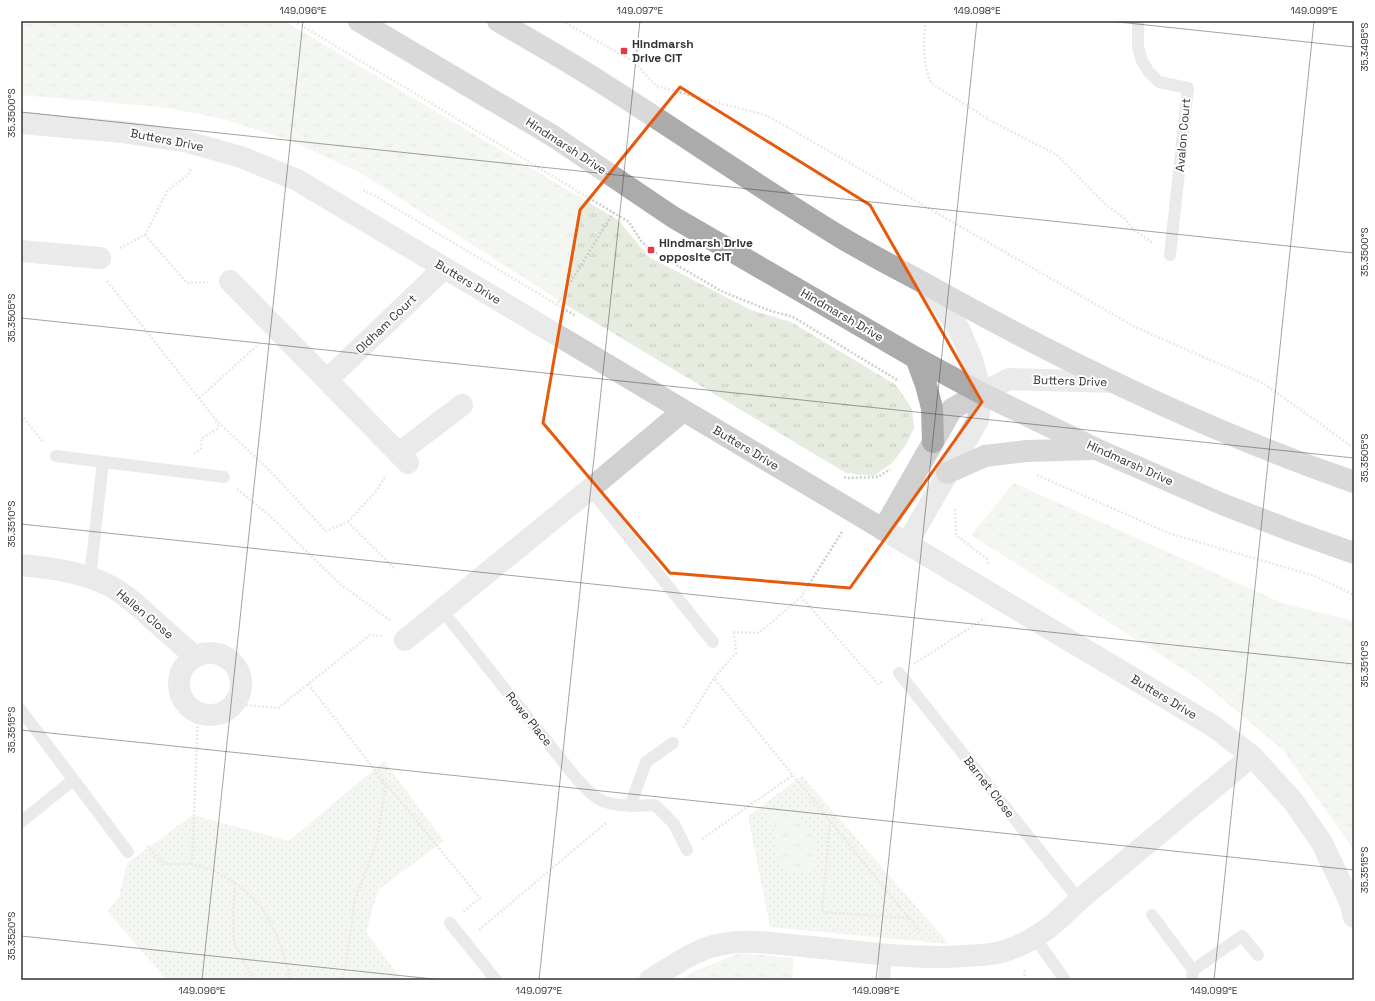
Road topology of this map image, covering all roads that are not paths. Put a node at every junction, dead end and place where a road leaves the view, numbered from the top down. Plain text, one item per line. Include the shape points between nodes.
1 (359, 21) edge
2 (498, 21) edge
3 (1138, 21) edge
4 (21, 123) edge
5 (21, 251) edge
6 (1170, 255) road end
7 (100, 258) road end
8 (444, 268) junction
9 (230, 281) road end
10 (929, 286) junction
11 (916, 358) junction
12 (327, 380) junction
13 (1114, 382) junction
14 (981, 393) junction
15 (462, 405) dead end
16 (683, 410) junction
17 (933, 442) junction
18 (1096, 448) junction
19 (56, 456) road end
20 (102, 462) junction
21 (947, 473) junction
22 (224, 477) road end
23 (1354, 482) edge
24 (590, 489) junction
25 (883, 530) junction
26 (907, 544) junction
27 (1354, 552) edge
28 (21, 569) edge
29 (90, 577) junction
30 (442, 610) junction
31 (408, 637) road end
32 (713, 642) road end
33 (195, 657) junction
34 (899, 673) road end
35 (21, 710) edge
36 (673, 743) road end
37 (1252, 756) junction
38 (73, 780) junction
39 (630, 806) junction
40 (21, 822) edge
41 (687, 850) road end
42 (128, 852) dead end
43 (1079, 900) junction
44 (1152, 915) dead end
45 (1354, 917) edge
46 (450, 923) road end
47 (1034, 938) junction
48 (886, 954) junction
49 (1258, 955) dead end
50 (1192, 975) edge
51 (496, 980) edge
52 (650, 980) edge
53 (884, 980) edge
54 (1066, 980) edge

1 - 11 main road, Hindmarsh Drive via 553,136 673,217
2 - 10 main road via 590,75 844,239
3 - 6 lane, Avalon Court via 1138,47 1149,72 1159,82 1188,88
4 - 8 street, Butters Drive via 123,132 184,141 241,157 297,180
5 - 7 street
8 - 12 street, Oldham Court
8 - 16 street, Butters Drive
9 - 12 street
10 - 13 main road via 1009,330
10 - 14 street via 959,329 972,358
11 - 14 main road, Hindmarsh Drive
11 - 17 main road via 932,408
12 - 15 street via 404,458
13 - 14 street, Butters Drive via 1009,379
13 - 23 main road via 1241,440
14 - 17 street, Butters Drive via 952,409
14 - 18 main road, Hindmarsh Drive
14 - 21 street via 978,420
16 - 24 street
16 - 25 street, Butters Drive
17 - 25 street, Butters Drive
18 - 21 main road via 1026,451 985,456
18 - 27 main road, Hindmarsh Drive via 1222,504
19 - 20 lane
20 - 22 lane
20 - 29 lane
21 - 26 street
24 - 30 street
24 - 32 lane
25 - 26 street, Butters Drive
26 - 37 street, Butters Drive via 1212,726
28 - 29 street, Hallen Close via 47,568
29 - 33 street, Hallen Close via 128,598
30 - 31 street
30 - 39 lane, Rowe Place via 576,778 597,799
33 - 33 street via 181,671 179,691 189,708 198,713 218,714 234,704 241,684 239,674 234,664 216,654
34 - 43 lane, Barnet Close
35 - 38 lane
36 - 39 lane via 646,762
37 - 43 street
37 - 45 street, Butters Drive via 1293,801 1322,843 1351,904
38 - 40 lane
38 - 42 lane
39 - 41 lane, Rowe Place via 655,805 674,824
43 - 47 street via 1056,923
44 - 50 lane
46 - 51 lane
47 - 48 street via 1010,950 980,955 941,958
47 - 54 lane
48 - 52 street via 759,942 723,944 699,951
48 - 53 lane
49 - 50 lane via 1242,936

